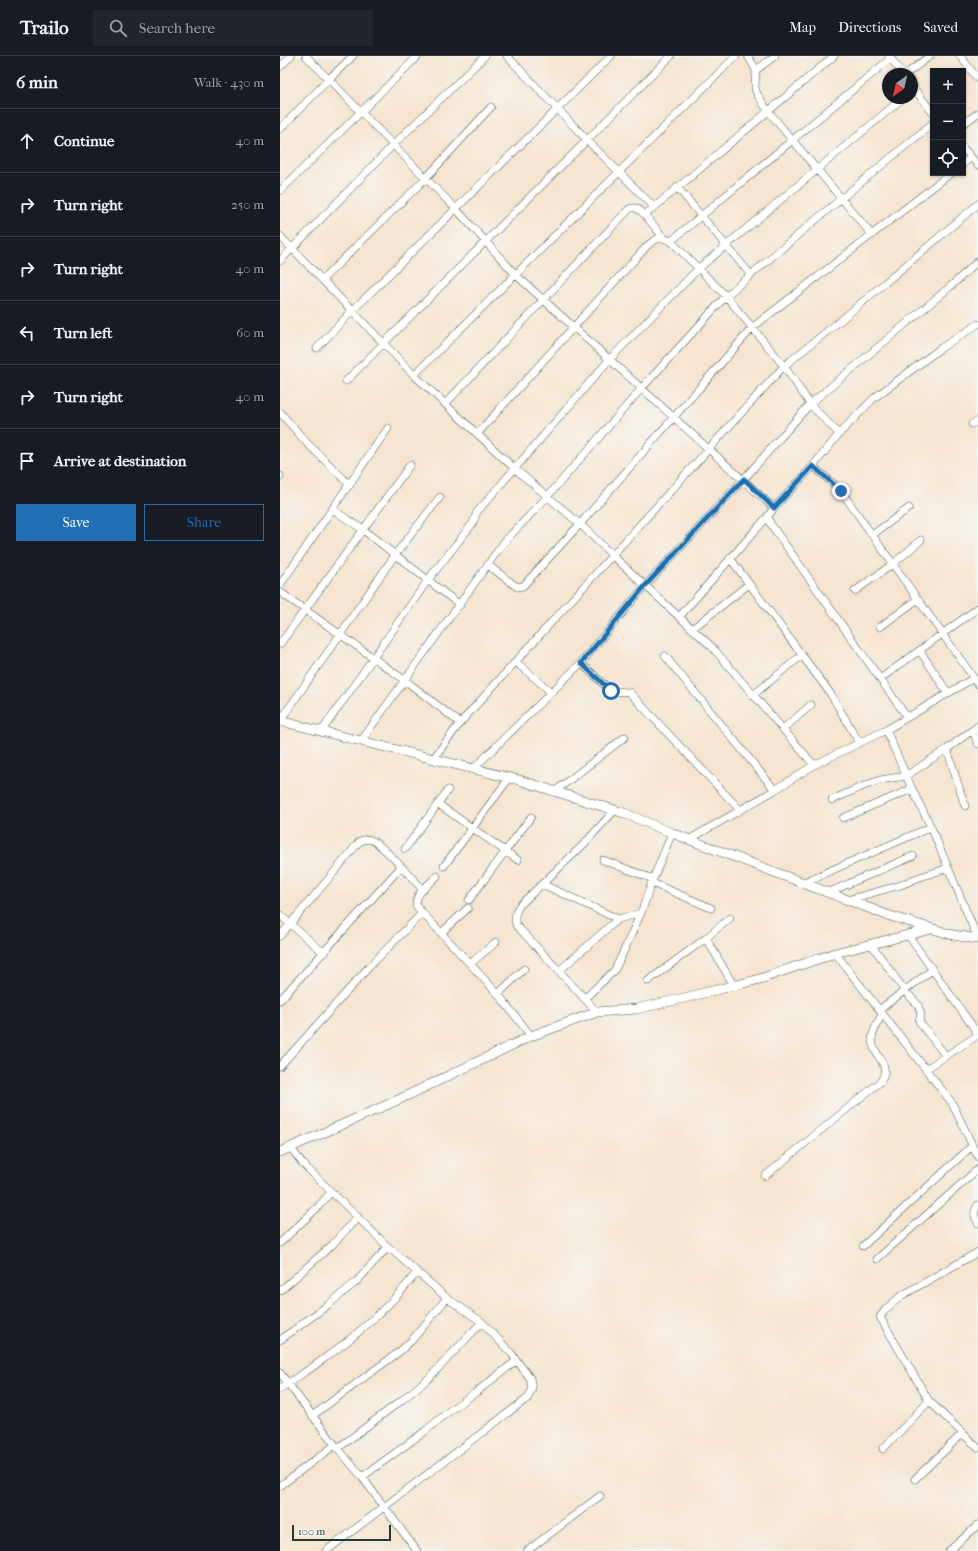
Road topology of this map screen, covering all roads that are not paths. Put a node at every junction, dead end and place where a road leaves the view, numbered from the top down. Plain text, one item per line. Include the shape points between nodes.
1 (291, 56) edge
2 (306, 56) edge
3 (353, 56) edge
4 (418, 56) edge
5 (485, 56) edge
6 (507, 56) edge
7 (611, 56) edge
8 (671, 56) edge
9 (736, 56) edge
10 (748, 56) edge
11 (775, 56) edge
12 (834, 56) edge
13 (930, 56) edge
14 (960, 56) edge
15 (890, 57) edge
16 (280, 67) edge
17 (898, 68) edge
18 (914, 68) edge
19 (756, 70) junction
20 (329, 79) junction
21 (978, 79) edge
22 (918, 94) edge
23 (896, 104) edge
24 (491, 107) dead end
25 (558, 109) junction
26 (930, 109) edge
27 (768, 111) junction
28 (360, 112) junction
29 (978, 113) edge
30 (966, 122) edge
31 (930, 125) edge
32 (280, 129) edge
33 (793, 139) junction
34 (586, 140) junction
35 (393, 145) junction
36 (966, 151) edge
37 (971, 157) junction
38 (966, 161) edge
39 (978, 165) edge
40 (817, 169) junction
41 (619, 171) junction
42 (947, 176) edge
43 (426, 178) junction
44 (677, 187) junction
45 (280, 191) edge
46 (842, 198) junction
47 (978, 204) edge
48 (654, 207) junction
49 (456, 209) junction
50 (645, 215) junction
51 (701, 216) junction
52 (872, 235) junction
53 (280, 236) edge
54 (663, 237) junction
55 (672, 241) junction
56 (486, 242) junction
57 (725, 246) junction
58 (293, 249) junction
59 (280, 261) edge
60 (978, 261) edge
61 (699, 268) junction
62 (516, 275) junction
63 (751, 275) junction
64 (323, 279) junction
65 (726, 296) junction
66 (543, 300) junction
67 (352, 312) junction
68 (978, 324) edge
69 (574, 327) junction
70 (753, 327) junction
71 (384, 343) junction
72 (317, 348) dead end
73 (609, 360) junction
74 (784, 366) junction
75 (414, 374) junction
76 (346, 381) dead end
77 (641, 389) junction
78 (445, 404) junction
79 (810, 404) junction
80 (280, 412) edge
81 (675, 418) junction
82 (388, 428) dead end
83 (478, 433) junction
84 (840, 434) junction
85 (708, 448) junction
86 (410, 465) dead end
87 (813, 466) junction
88 (514, 468) junction
89 (744, 479) junction
90 (350, 485) junction
91 (548, 496) junction
92 (440, 497) dead end
93 (774, 508) junction
94 (909, 508) dead end
95 (332, 509) junction
96 (768, 516) junction
97 (580, 524) junction
98 (362, 529) junction
99 (872, 535) junction
100 (921, 540) dead end
101 (395, 555) junction
102 (612, 555) junction
103 (730, 558) junction
104 (893, 564) junction
105 (488, 565) junction
106 (428, 580) junction
107 (750, 584) junction
108 (280, 585) edge
109 (645, 586) junction
110 (855, 591) dead end
111 (280, 592) edge
112 (918, 599) junction
113 (460, 605) junction
114 (978, 608) edge
115 (306, 610) junction
116 (679, 616) junction
117 (880, 627) dead end
118 (692, 629) junction
119 (943, 634) junction
120 (341, 635) junction
121 (280, 644) edge
122 (920, 651) junction
123 (802, 655) junction
124 (665, 656) dead end
125 (374, 659) junction
126 (516, 662) junction
127 (581, 663) junction
128 (880, 679) junction
129 (406, 681) junction
130 (977, 681) edge
131 (551, 692) junction
132 (948, 693) junction
133 (752, 695) junction
134 (811, 705) dead end
135 (907, 717) junction
136 (280, 721) edge
137 (460, 723) junction
138 (976, 728) edge
139 (783, 729) junction
140 (886, 730) junction
141 (321, 732) junction
142 (625, 736) dead end
143 (361, 742) junction
144 (860, 742) junction
145 (978, 744) edge
146 (947, 749) junction
147 (433, 759) junction
148 (814, 765) junction
149 (474, 768) junction
150 (906, 776) junction
151 (510, 777) junction
152 (912, 789) junction
153 (448, 790) dead end
154 (775, 790) junction
155 (554, 792) junction
156 (832, 800) dead end
157 (438, 804) junction
158 (965, 806) dead end
159 (615, 810) junction
160 (740, 810) junction
161 (531, 817) dead end
162 (843, 818) dead end
163 (931, 827) junction
164 (473, 828) junction
165 (672, 833) junction
166 (690, 839) junction
167 (405, 849) dead end
168 (505, 851) junction
169 (913, 856) dead end
170 (518, 860) dead end
171 (603, 860) dead end
172 (444, 866) dead end
173 (401, 867) junction
174 (948, 868) junction
175 (437, 876) dead end
176 (652, 881) junction
177 (802, 883) junction
178 (542, 884) junction
179 (423, 890) junction
180 (827, 893) junction
181 (469, 900) dead end
182 (847, 900) junction
183 (468, 908) dead end
184 (711, 908) dead end
185 (422, 913) junction
186 (641, 913) junction
187 (280, 915) edge
188 (730, 918) dead end
189 (618, 919) junction
190 (290, 924) junction
191 (933, 929) junction
192 (441, 933) junction
193 (908, 935) junction
194 (280, 936) edge
195 (706, 938) junction
196 (978, 938) edge
197 (496, 942) dead end
198 (871, 944) junction
199 (324, 953) junction
200 (835, 953) junction
201 (470, 964) junction
202 (524, 969) dead end
203 (932, 970) junction
204 (559, 971) junction
205 (648, 980) dead end
206 (734, 986) junction
207 (905, 991) junction
208 (498, 994) junction
209 (585, 998) junction
210 (280, 1000) edge
211 (597, 1012) junction
212 (880, 1012) junction
213 (978, 1035) edge
214 (531, 1036) junction
215 (946, 1056) junction
216 (280, 1066) edge
217 (926, 1069) junction
218 (291, 1148) junction
219 (280, 1152) edge
220 (976, 1152) edge
221 (978, 1168) edge
222 (765, 1176) dead end
223 (331, 1192) junction
224 (978, 1205) edge
225 (358, 1217) junction
226 (978, 1223) edge
227 (280, 1243) edge
228 (863, 1246) dead end
229 (388, 1247) junction
230 (978, 1252) edge
231 (877, 1259) dead end
232 (417, 1272) junction
233 (280, 1291) edge
234 (448, 1298) junction
235 (482, 1322) junction
236 (280, 1340) edge
237 (516, 1360) junction
238 (280, 1373) edge
239 (288, 1383) junction
240 (280, 1389) edge
241 (929, 1401) junction
242 (312, 1416) junction
243 (963, 1433) junction
244 (336, 1446) junction
245 (978, 1448) edge
246 (883, 1449) dead end
247 (362, 1477) junction
248 (915, 1479) dead end
249 (280, 1486) edge
250 (600, 1496) dead end
251 (384, 1507) junction
252 (978, 1525) edge
253 (326, 1551) edge
254 (417, 1551) edge
255 (527, 1551) edge
256 (949, 1551) edge

1 - 16 street
2 - 20 street
3 - 20 street
4 - 28 street
5 - 35 street
6 - 25 street
7 - 25 street
8 - 34 street
9 - 41 street
10 - 19 street
11 - 19 street
12 - 27 street
13 - 18 street
14 - 21 street
15 - 17 street
15 - 33 street
19 - 27 street via 755,88
20 - 28 street
20 - 32 street
22 - 26 street
23 - 40 street
24 - 43 street
25 - 34 street
25 - 49 street
27 - 33 street
27 - 44 street
28 - 35 street
28 - 45 street
29 - 30 street
31 - 46 street
33 - 40 street
33 - 51 street
34 - 41 street
34 - 56 street
35 - 43 street
35 - 58 street
36 - 37 street
37 - 38 street
37 - 39 street
40 - 46 street
40 - 57 street
41 - 48 street
41 - 62 street
42 - 52 street
43 - 49 street
43 - 64 street
44 - 48 street
44 - 51 street
46 - 52 street
46 - 63 street
47 - 74 street
48 - 50 street
49 - 56 street
49 - 67 street
50 - 54 street
50 - 66 street via 634,207 629,209
51 - 55 street
51 - 57 street
52 - 70 street
53 - 58 street
54 - 55 street
54 - 69 street via 657,238 647,246
55 - 61 street
56 - 62 street
56 - 71 street
57 - 61 street
57 - 63 street
58 - 59 street
58 - 64 street
60 - 79 street
61 - 65 street
61 - 73 street
62 - 66 street
62 - 75 street
63 - 65 street
64 - 67 street
65 - 70 street
65 - 77 street
66 - 69 street
66 - 78 street
67 - 71 street
67 - 72 street
68 - 84 street via 874,398
69 - 73 street
69 - 83 street
70 - 74 street
70 - 81 street
71 - 75 street
71 - 76 street
73 - 77 street
73 - 88 street
74 - 79 street
74 - 85 street
75 - 78 street
77 - 81 street
77 - 91 street
78 - 83 street
79 - 84 street
79 - 89 street
80 - 90 street
81 - 85 street
81 - 97 street
82 - 90 street
83 - 88 street
84 - 87 street
85 - 89 street
85 - 102 street
86 - 98 street
87 - 93 street
87 - 99 street via 841,491
88 - 91 street
88 - 106 street via 477,512 473,523
89 - 93 street
89 - 109 street
90 - 95 street
91 - 97 street
91 - 105 street via 504,542
92 - 101 street
93 - 96 street
94 - 99 street
95 - 98 street
95 - 108 street
96 - 103 street
96 - 128 street via 770,523
97 - 102 street
97 - 105 street via 522,586 517,587
98 - 101 street
98 - 115 street
99 - 104 street
100 - 104 street
101 - 106 street
101 - 120 street
102 - 109 street
102 - 126 street
103 - 107 street
103 - 116 street
104 - 110 street
104 - 112 street
105 - 113 street
106 - 113 street
106 - 125 street
107 - 118 street
107 - 123 street
109 - 116 street
109 - 127 street
111 - 115 street
112 - 117 street
112 - 119 street
113 - 129 street
114 - 119 street
115 - 120 street
115 - 121 street
116 - 118 street
118 - 133 street via 712,647
119 - 122 street
119 - 130 street
120 - 125 street
120 - 136 street
122 - 128 street
122 - 132 street
123 - 133 street
123 - 144 street via 830,693
124 - 154 street
125 - 129 street
125 - 141 street
126 - 131 street
126 - 137 street
127 - 131 street
127 - 160 street via 611,691 629,692
128 - 135 street
129 - 137 street
129 - 143 street
130 - 132 street
131 - 149 street
132 - 135 street
133 - 139 street
134 - 139 street
135 - 140 street
136 - 141 street
137 - 147 street
138 - 145 street
138 - 146 street
139 - 148 street
140 - 144 street
140 - 150 street
141 - 143 street
142 - 155 street
143 - 147 street
144 - 148 street
146 - 150 street
146 - 158 street
147 - 149 street
148 - 154 street
149 - 151 street
150 - 152 street
150 - 156 street via 880,780
151 - 155 street
151 - 164 street
152 - 162 street
152 - 163 street
153 - 157 street
154 - 160 street
155 - 159 street
157 - 164 street
157 - 167 street
159 - 165 street
159 - 178 street
160 - 166 street
161 - 168 street
163 - 174 street
163 - 177 street
164 - 168 street
164 - 172 street
165 - 166 street
165 - 176 street
166 - 177 street
168 - 170 street
168 - 181 street
169 - 180 street
171 - 176 street
173 - 179 street
173 - 190 street via 373,841 359,842
173 - 199 street
174 - 182 street via 901,885
174 - 196 street
175 - 179 street
176 - 184 street
176 - 186 street
177 - 180 street
178 - 189 street
178 - 204 street via 519,906 516,912 516,925
179 - 185 street via 415,903
180 - 182 street
182 - 191 street
183 - 192 street
185 - 192 street
185 - 216 street via 369,967
186 - 189 street
186 - 209 street via 614,971
187 - 190 street
188 - 195 street
189 - 204 street
190 - 194 street
190 - 199 street
191 - 193 street
191 - 196 street
192 - 201 street
193 - 198 street
193 - 203 street
195 - 205 street
195 - 206 street
197 - 201 street
198 - 200 street
198 - 207 street
199 - 210 street
200 - 206 street
200 - 212 street
201 - 208 street
202 - 208 street
203 - 207 street
203 - 213 street
204 - 209 street
206 - 211 street via 636,1009
207 - 212 street
207 - 215 street via 918,1005 920,1023
208 - 214 street
209 - 211 street
211 - 214 street
212 - 217 street
212 - 222 street via 872,1042 886,1069 881,1081
213 - 215 street
214 - 218 street
215 - 217 street
217 - 220 street via 952,1103
218 - 219 street
218 - 223 street
220 - 228 street
221 - 231 street
223 - 225 street
223 - 227 street via 305,1221
224 - 226 street via 974,1211
225 - 229 street
225 - 233 street via 332,1245
229 - 232 street
229 - 236 street via 356,1282
230 - 241 street via 901,1296 880,1317
232 - 234 street
232 - 239 street via 403,1290 355,1336
234 - 235 street
234 - 242 street via 399,1352
235 - 237 street
235 - 244 street via 429,1378
237 - 247 street via 476,1393
237 - 251 street via 530,1378 532,1388 528,1398
238 - 239 street
239 - 240 street
239 - 242 street
241 - 243 street
241 - 246 street
242 - 244 street
243 - 245 street
243 - 248 street
244 - 247 street
244 - 249 street
247 - 251 street
250 - 255 street
251 - 253 street
251 - 254 street
252 - 256 street

